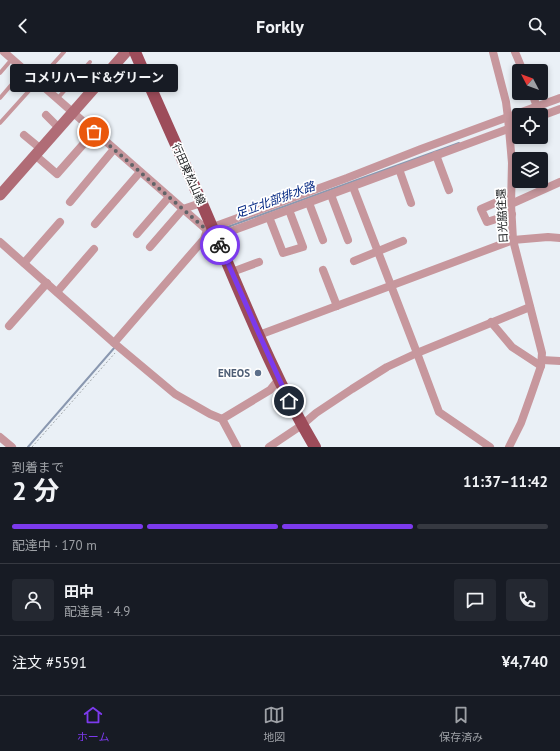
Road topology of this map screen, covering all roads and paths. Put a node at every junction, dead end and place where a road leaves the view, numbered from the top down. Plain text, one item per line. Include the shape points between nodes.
1 (64, 52) edge
2 (126, 52) edge
3 (135, 52) edge
4 (493, 52) edge
5 (515, 52) edge
6 (10, 55) edge
7 (90, 62) dead end
8 (520, 64) edge
9 (24, 70) junction
10 (0, 73) edge
11 (38, 82) junction
12 (0, 98) edge
13 (560, 98) edge
14 (57, 99) junction
15 (534, 100) edge
16 (537, 107) junction
17 (560, 109) edge
18 (73, 113) junction
19 (548, 113) edge
20 (46, 115) dead end
21 (508, 118) junction
22 (0, 123) edge
23 (512, 127) edge
24 (59, 128) junction
25 (509, 128) junction
26 (94, 132) junction
27 (24, 135) dead end
28 (114, 149) junction
29 (38, 152) junction
30 (436, 155) junction
31 (400, 169) junction
32 (140, 172) junction
33 (560, 182) edge
34 (353, 187) junction
35 (449, 190) dead end
36 (0, 195) edge
37 (331, 195) junction
38 (169, 197) junction
39 (511, 200) junction
40 (70, 202) dead end
41 (201, 202) junction
42 (309, 203) junction
43 (411, 203) dead end
44 (183, 209) junction
45 (289, 210) junction
46 (512, 214) junction
47 (269, 217) junction
48 (60, 222) dead end
49 (95, 224) dead end
50 (212, 231) junction
51 (137, 234) dead end
52 (560, 238) edge
53 (323, 240) dead end
54 (348, 240) dead end
55 (513, 240) junction
56 (403, 241) dead end
57 (0, 242) edge
58 (150, 247) dead end
59 (94, 249) dead end
60 (378, 251) junction
61 (354, 261) dead end
62 (259, 262) dead end
63 (24, 263) junction
64 (323, 270) dead end
65 (232, 272) junction
66 (47, 283) junction
67 (391, 286) junction
68 (57, 292) junction
69 (338, 306) junction
70 (530, 307) junction
71 (491, 322) junction
72 (9, 326) dead end
73 (259, 334) junction
74 (114, 342) junction
75 (417, 353) junction
76 (560, 361) edge
77 (541, 363) junction
78 (279, 379) junction
79 (222, 419) junction
80 (302, 425) junction
81 (0, 437) edge
82 (12, 447) edge
83 (237, 447) edge
84 (270, 447) edge
85 (315, 447) edge
86 (490, 447) edge
87 (509, 447) edge

1 - 11 lane
2 - 18 street
3 - 41 main road, 行田東松山線
4 - 21 street, 日光脇往還
5 - 8 street
6 - 9 street
6 - 10 lane
7 - 14 lane
9 - 11 street
9 - 12 lane
11 - 14 street
11 - 22 lane
13 - 16 street
14 - 18 street
15 - 16 street
16 - 21 street
17 - 19 street
18 - 24 street
18 - 26 street
20 - 24 street
21 - 25 street, 日光脇往還
21 - 50 street
23 - 25 street
24 - 29 street
25 - 30 street
25 - 39 street, 日光脇往還 via 512,163
26 - 28 street
26 - 29 street via 57,174
27 - 29 street
28 - 32 street
28 - 40 street
29 - 36 street
30 - 31 street
30 - 35 street
31 - 34 street
31 - 43 street
32 - 38 street
32 - 49 street
33 - 39 street
34 - 37 street
34 - 60 street
37 - 42 street
37 - 54 street
38 - 44 street
38 - 51 street
39 - 46 street, 日光脇往還
39 - 46 street via 481,209 487,222
41 - 44 street
41 - 50 main road, 行田東松山線
42 - 45 street
42 - 53 street
44 - 50 street
44 - 58 street
45 - 47 street
45 - 47 street via 303,247 282,253
46 - 55 street, 日光脇往還
47 - 50 street
48 - 63 street
50 - 65 main road, 行田東松山線
50 - 74 street
52 - 55 street
55 - 67 street
55 - 70 street, 日光脇往還
56 - 60 street
57 - 63 street
59 - 68 street
60 - 61 street
60 - 67 street
62 - 65 street
63 - 66 street
64 - 69 street
65 - 73 main road, 行田東松山線
66 - 68 street
66 - 72 street
67 - 69 street
67 - 75 street
68 - 74 street
69 - 73 street
70 - 71 street
70 - 77 street, 日光脇往還 via 542,353
71 - 75 street
71 - 77 street via 512,347
73 - 78 main road, 行田東松山線
74 - 79 street via 175,394
75 - 80 street via 386,367
75 - 86 street via 438,412
76 - 77 street
77 - 87 street via 521,423
78 - 79 street via 270,390
78 - 80 main road, 行田東松山線
79 - 83 street
80 - 84 street
80 - 85 main road, 行田東松山線
81 - 82 street

